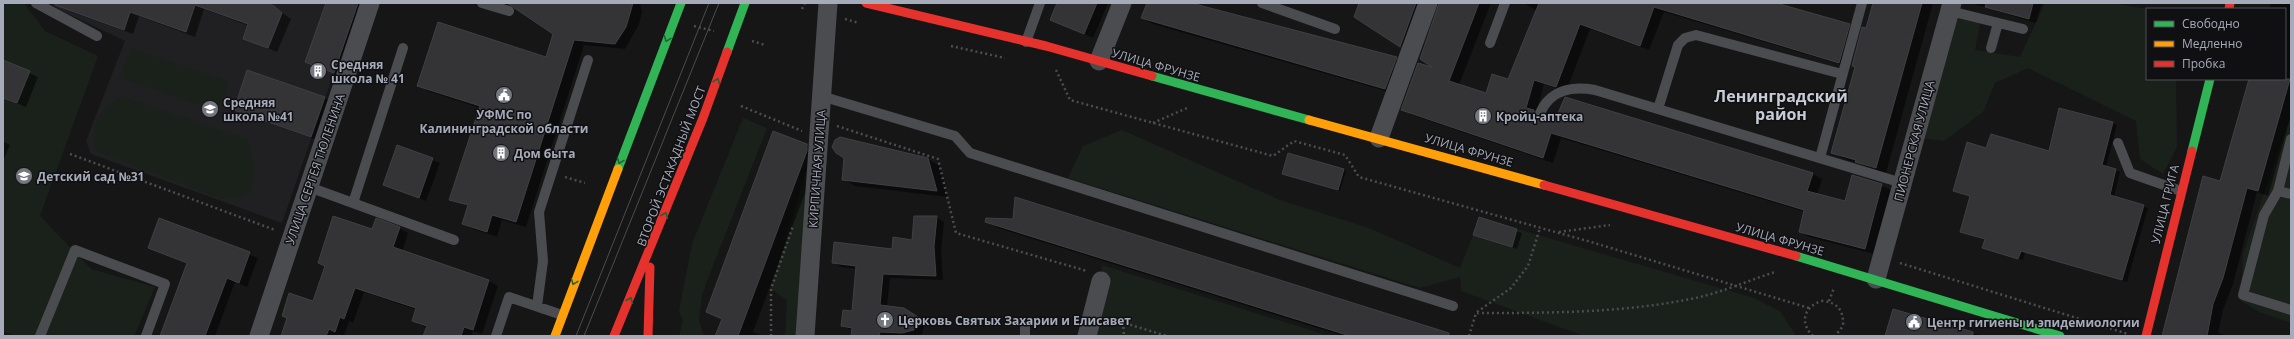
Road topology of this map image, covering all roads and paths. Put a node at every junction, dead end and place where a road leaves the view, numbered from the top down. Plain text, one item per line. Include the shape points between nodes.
1 (36, 3) edge
2 (370, 3) edge
3 (482, 3) edge
4 (681, 3) edge
5 (746, 3) edge
6 (805, 3) edge
7 (828, 3) edge
8 (866, 3) edge
9 (1040, 3) edge
10 (1122, 3) edge
11 (1262, 3) edge
12 (1428, 3) edge
13 (1505, 3) edge
14 (1862, 3) edge
15 (1951, 7) edge
16 (802, 9) dead end
17 (509, 11) dead end
18 (676, 16) junction
19 (1998, 23) junction
20 (1335, 29) dead end
21 (2023, 29) dead end
22 (97, 36) dead end
23 (733, 37) junction
24 (1026, 42) junction
25 (1490, 43) dead end
26 (765, 45) dead end
27 (403, 48) dead end
28 (1991, 48) dead end
29 (588, 60) dead end
30 (1099, 61) junction
31 (1054, 64) dead end
32 (1842, 74) junction
33 (2210, 80) edge
34 (821, 96) junction
35 (741, 106) dead end
36 (1191, 106) dead end
37 (1658, 109) junction
38 (1540, 113) dead end
39 (1153, 123) junction
40 (819, 138) junction
41 (1379, 138) junction
42 (2291, 139) edge
43 (2118, 142) dead end
44 (70, 154) dead end
45 (1820, 158) junction
46 (552, 173) junction
47 (585, 183) dead end
48 (1902, 183) junction
49 (309, 187) junction
50 (2181, 191) junction
51 (2278, 191) junction
52 (2291, 194) edge
53 (353, 203) junction
54 (794, 223) dead end
55 (1616, 224) dead end
56 (1540, 228) junction
57 (1557, 232) junction
58 (292, 236) junction
59 (454, 240) dead end
60 (650, 251) junction
61 (1777, 272) dead end
62 (1876, 279) junction
63 (1101, 281) joint
64 (1735, 285) junction
65 (537, 306) junction
66 (1453, 306) dead end
67 (1809, 308) junction
68 (2291, 310) edge
69 (1476, 312) junction
70 (1093, 313) junction
71 (562, 315) junction
72 (1123, 322) junction
73 (40, 336) edge
74 (146, 336) edge
75 (259, 336) edge
76 (496, 336) edge
77 (555, 336) edge
78 (614, 336) edge
79 (648, 336) edge
80 (771, 336) edge
81 (805, 336) edge
82 (1087, 336) edge
83 (1124, 336) edge
84 (1167, 336) edge
85 (1469, 336) edge
86 (1813, 336) edge
87 (1835, 336) edge
88 (2060, 336) edge
89 (2146, 336) edge

1 - 22 lane
2 - 49 street, УЛИЦА СЕРГЕЯ ТЮЛЕНИНА
3 - 17 lane
4 - 18 main road
5 - 23 main road, ВТОРОЙ ЭСТАКАДНЫЙ МОСТ
6 - 16 path
7 - 34 street, КИРПИЧНАЯ УЛИЦА
8 - 24 main road, УЛИЦА ФРУНЗЕ
9 - 24 lane
10 - 30 street
11 - 20 lane
12 - 41 street
13 - 25 lane
14 - 32 lane
15 - 19 lane
15 - 48 street, ПИОНЕРСКАЯ УЛИЦА
18 - 23 path via 694,26
18 -> 71 main road
19 - 21 lane
19 - 28 lane
23 - 26 path
60 -> 23 main road, ВТОРОЙ ЭСТАКАДНЫЙ МОСТ
24 - 30 main road, УЛИЦА ФРУНЗЕ
27 - 53 lane
29 - 46 lane
30 - 41 main road, УЛИЦА ФРУНЗЕ
31 - 39 path via 1070,100
32 - 37 lane via 1696,35 1685,38 1678,45
32 - 45 lane
33 - 50 main road, УЛИЦА ГРИГА
34 - 40 street, КИРПИЧНАЯ УЛИЦА
34 - 66 lane via 955,136 970,153
35 - 40 path
36 - 39 path
37 - 38 lane via 1580,88 1565,89 1555,94
37 - 45 lane
39 - 56 path via 1273,156 1294,141 1345,155 1359,177
40 - 63 path via 836,125 938,158 956,233 1092,273
40 - 81 street, КИРПИЧНАЯ УЛИЦА
41 - 62 main road, УЛИЦА ФРУНЗЕ
42 - 51 lane
43 - 50 lane via 2130,173
44 - 58 path
45 - 48 lane
46 - 47 path
46 - 65 lane via 539,212 543,262
48 - 62 street, ПИОНЕРСКАЯ УЛИЦА
49 - 53 lane
49 - 58 street, УЛИЦА СЕРГЕЯ ТЮЛЕНИНА
50 - 89 main road, УЛИЦА ГРИГА
51 - 52 lane
51 - 68 lane via 2264,215 2243,295
53 - 59 lane
54 - 80 path via 771,289
55 - 57 path
56 - 57 path
56 - 69 path via 1528,266 1520,277 1511,288
57 - 64 path
58 - 75 street, УЛИЦА СЕРГЕЯ ТЮЛЕНИНА
78 -> 60 main road, ВТОРОЙ ЭСТАКАДНЫЙ МОСТ
60 - 79 main road
61 - 64 path
62 - 88 main road, УЛИЦА ФРУНЗЕ
63 - 70 street
64 - 67 path
64 - 69 path via 1701,297 1629,309 1538,313
65 - 71 lane
65 - 76 lane via 509,297
67 - 86 path via 1804,322
67 - 87 path via 1822,300 1836,305 1844,318 1843,326
69 - 85 path
70 - 72 path
70 - 82 street
71 - 77 main road
72 - 83 path
72 - 84 path
73 - 74 lane via 75,250 165,284

